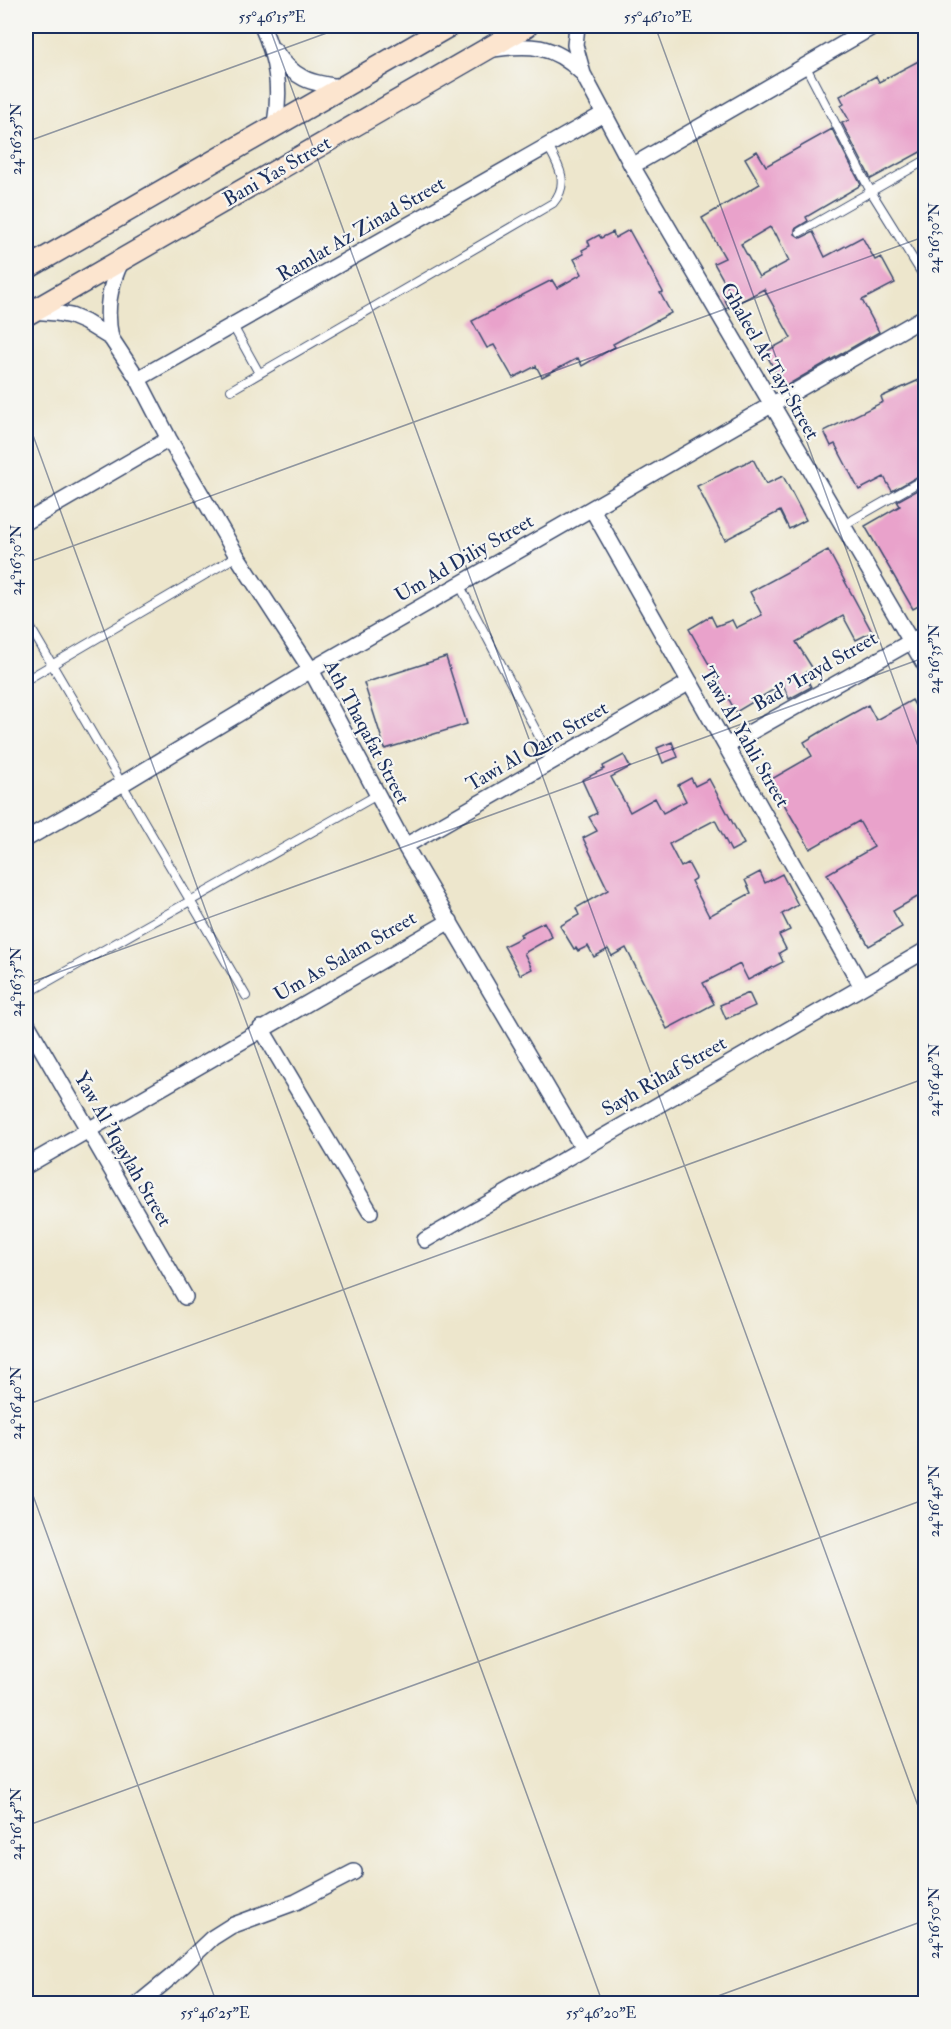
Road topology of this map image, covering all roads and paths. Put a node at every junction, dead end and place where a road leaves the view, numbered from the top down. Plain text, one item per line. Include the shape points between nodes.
1 (262, 26) edge
2 (448, 26) edge
3 (528, 26) edge
4 (577, 26) edge
5 (874, 26) edge
6 (270, 45) junction
7 (487, 49) junction
8 (805, 65) junction
9 (583, 74) junction
10 (344, 87) junction
11 (605, 113) junction
12 (275, 124) junction
13 (548, 146) junction
14 (926, 160) edge
15 (632, 166) junction
16 (870, 190) junction
17 (800, 232) dead end
18 (122, 260) junction
19 (26, 269) edge
20 (926, 280) edge
21 (29, 313) edge
22 (926, 316) edge
23 (233, 326) junction
24 (111, 338) junction
25 (259, 373) junction
26 (138, 379) junction
27 (231, 390) dead end
28 (772, 405) junction
29 (169, 439) junction
30 (926, 478) edge
31 (592, 509) junction
32 (26, 522) edge
33 (842, 526) junction
34 (237, 555) junction
35 (459, 584) junction
36 (26, 620) edge
37 (926, 633) edge
38 (910, 641) junction
39 (52, 664) junction
40 (926, 668) edge
41 (310, 670) junction
42 (26, 680) edge
43 (690, 682) junction
44 (726, 746) junction
45 (552, 761) junction
46 (122, 784) junction
47 (377, 795) junction
48 (26, 839) edge
49 (405, 846) junction
50 (190, 900) junction
51 (450, 921) junction
52 (926, 950) edge
53 (861, 985) junction
54 (26, 994) edge
55 (246, 996) dead end
56 (26, 1022) edge
57 (261, 1029) junction
58 (88, 1130) junction
59 (582, 1147) junction
60 (26, 1166) edge
61 (370, 1212) dead end
62 (425, 1240) dead end
63 (185, 1297) dead end
64 (354, 1872) dead end
65 (138, 2004) edge

1 - 6 street
2 - 10 main road, Bani Yas Street
3 - 7 main road, Bani Yas Street
4 - 9 street, Ghaleel At Tayi Street via 575,45
5 - 8 street
6 - 10 street via 291,71 308,82
6 - 12 street via 279,92
7 - 9 street, Ghaleel At Tayi Street via 546,49
7 - 18 main road, Bani Yas Street
8 - 15 street
8 - 16 lane
9 - 11 street, Ghaleel At Tayi Street
10 - 12 main road, Bani Yas Street
11 - 13 street, Ramlat Az Zinad Street
11 - 15 street, Ghaleel At Tayi Street
12 - 19 main road, Bani Yas Street
13 - 23 street, Ramlat Az Zinad Street
13 - 25 lane via 563,181 553,203
14 - 16 lane
15 - 28 street, Ghaleel At Tayi Street
16 - 17 lane
16 - 20 lane
18 - 21 main road, Bani Yas Street
18 - 24 street, Ath Thaqafat Street via 108,299
21 - 24 street, Ath Thaqafat Street via 71,316
22 - 28 street, Um Ad Diliy Street
23 - 25 lane
23 - 26 street, Ramlat Az Zinad Street
24 - 26 street, Ath Thaqafat Street
25 - 27 lane
26 - 29 street, Ath Thaqafat Street
28 - 31 street, Um Ad Diliy Street
28 - 33 street, Ghaleel At Tayi Street
29 - 32 street
29 - 34 street, Ath Thaqafat Street
30 - 33 lane
31 - 35 street, Um Ad Diliy Street
31 - 43 street, Tawi Al Yahli Street
33 - 38 street, Ghaleel At Tayi Street
34 - 39 lane
34 - 41 street, Ath Thaqafat Street
35 - 41 street, Um Ad Diliy Street
35 - 45 lane
36 - 39 lane
37 - 38 street, Bad' 'Irayd Street
38 - 40 street, Ghaleel At Tayi Street
38 - 44 street, Bad' 'Irayd Street
39 - 42 lane
39 - 46 lane
41 - 46 street, Um Ad Diliy Street
41 - 47 street, Ath Thaqafat Street
43 - 44 street, Tawi Al Yahli Street
43 - 45 street, Tawi Al Qarn Street
44 - 53 street, Tawi Al Yahli Street
45 - 49 street, Tawi Al Qarn Street
46 - 48 street, Um Ad Diliy Street
46 - 50 lane
47 - 49 street, Ath Thaqafat Street
47 - 50 lane
49 - 51 street, Ath Thaqafat Street
50 - 54 lane
50 - 55 lane
51 - 57 street, Um As Salam Street
51 - 59 street, Ath Thaqafat Street
52 - 53 street, Sayh Rihaf Street
53 - 59 street, Sayh Rihaf Street
56 - 58 street, Yaw Al 'Iqaylah Street
57 - 58 street, Um As Salam Street
57 - 61 street
58 - 60 street, Um As Salam Street
58 - 63 street, Yaw Al 'Iqaylah Street
59 - 62 street, Sayh Rihaf Street
64 - 65 street via 296,1902 231,1926 212,1938

